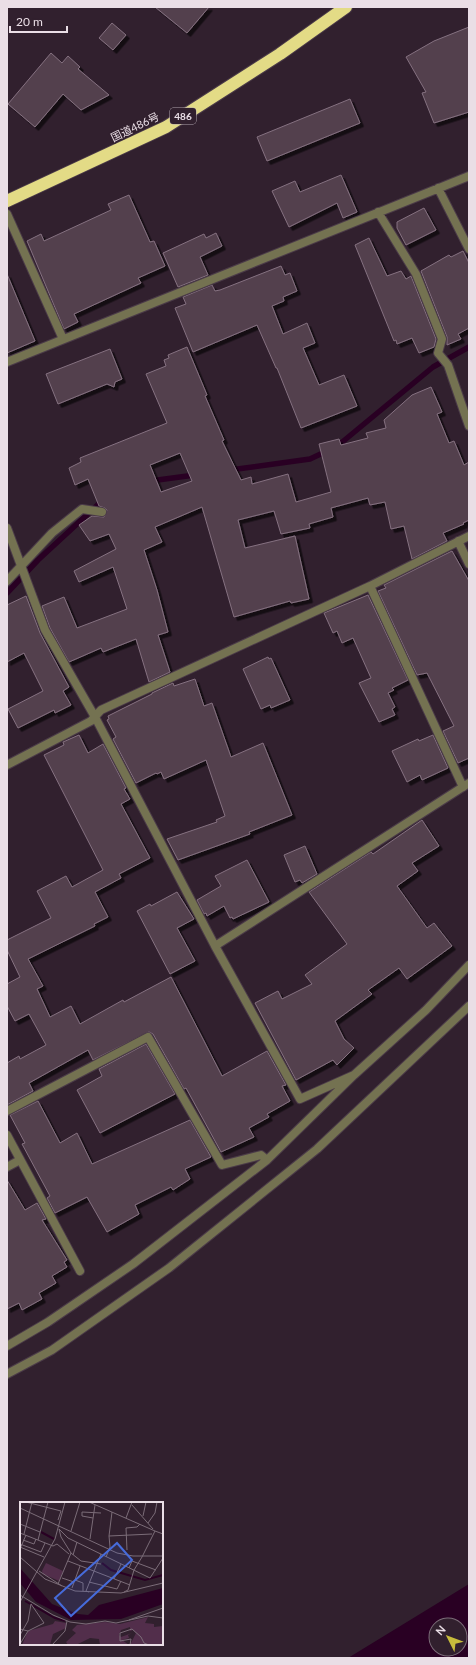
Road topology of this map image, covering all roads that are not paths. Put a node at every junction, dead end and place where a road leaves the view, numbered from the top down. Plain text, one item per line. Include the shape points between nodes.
1 (346, 7) edge
2 (469, 176) edge
3 (438, 188) junction
4 (7, 201) edge
5 (378, 212) junction
6 (7, 214) edge
7 (469, 249) edge
8 (63, 340) junction
9 (7, 362) edge
10 (469, 426) edge
11 (102, 512) dead end
12 (7, 528) edge
13 (469, 536) edge
14 (458, 541) junction
15 (469, 564) edge
16 (22, 565) junction
17 (7, 581) edge
18 (370, 586) junction
19 (95, 717) junction
20 (7, 766) edge
21 (466, 785) edge
22 (215, 946) junction
23 (469, 964) edge
24 (469, 1006) edge
25 (354, 1075) junction
26 (7, 1111) edge
27 (7, 1135) edge
28 (20, 1160) junction
29 (267, 1160) junction
30 (7, 1167) edge
31 (80, 1271) dead end
32 (7, 1346) edge
33 (7, 1374) edge

1 - 4 highway, 国道486号 / 486 via 280,54 166,127
2 - 3 street
3 - 5 street
3 - 7 street
5 - 8 street
5 - 10 street via 416,274 442,339 438,353 448,365
6 - 8 street
8 - 9 street
11 - 16 street via 82,509 52,533
12 - 16 street
13 - 14 street
14 - 15 street
14 - 18 street
16 - 17 street
16 - 19 street via 46,630
18 - 19 street via 101,710
18 - 21 street
19 - 20 street
19 - 22 street
21 - 22 street
22 - 25 street via 300,1099
23 - 25 street via 426,1010
24 - 33 street via 317,1149 175,1263 52,1350
25 - 29 street
26 - 29 street via 148,1037 222,1165 261,1155
27 - 28 street
28 - 30 street
28 - 31 street
29 - 32 street via 133,1264 48,1322

